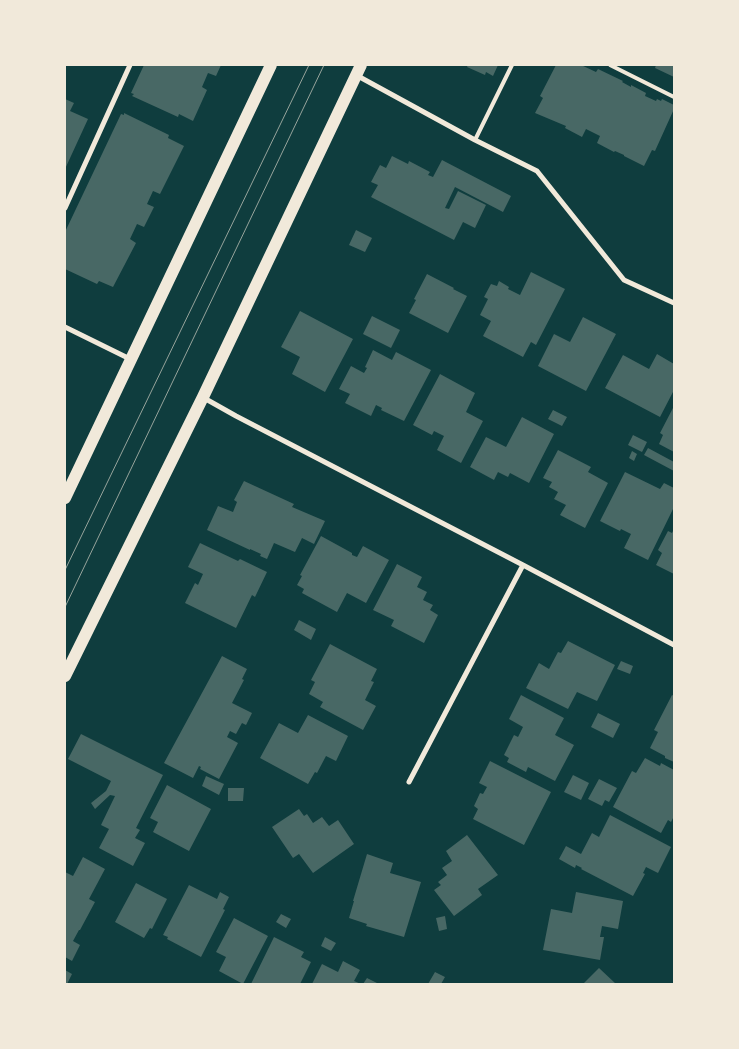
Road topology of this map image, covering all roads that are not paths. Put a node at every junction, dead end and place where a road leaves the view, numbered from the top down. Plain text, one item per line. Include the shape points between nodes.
1 (130, 65) edge
2 (271, 65) edge
3 (512, 65) edge
4 (610, 65) edge
5 (359, 70) edge
6 (674, 97) edge
7 (475, 140) junction
8 (65, 190) edge
9 (72, 193) junction
10 (65, 208) edge
11 (674, 303) edge
12 (65, 327) edge
13 (131, 359) junction
14 (203, 397) junction
15 (65, 498) edge
16 (523, 565) junction
17 (674, 645) edge
18 (65, 676) edge
19 (409, 782) dead end

1 - 9 street
2 - 13 main road
3 - 7 lane
4 - 6 lane
5 - 7 street
5 - 14 main road
7 - 11 street via 537,171 624,280
8 - 9 street
9 - 10 street
12 - 13 street
13 - 15 main road
14 - 16 street
14 - 18 main road
16 - 17 street
16 - 19 street

